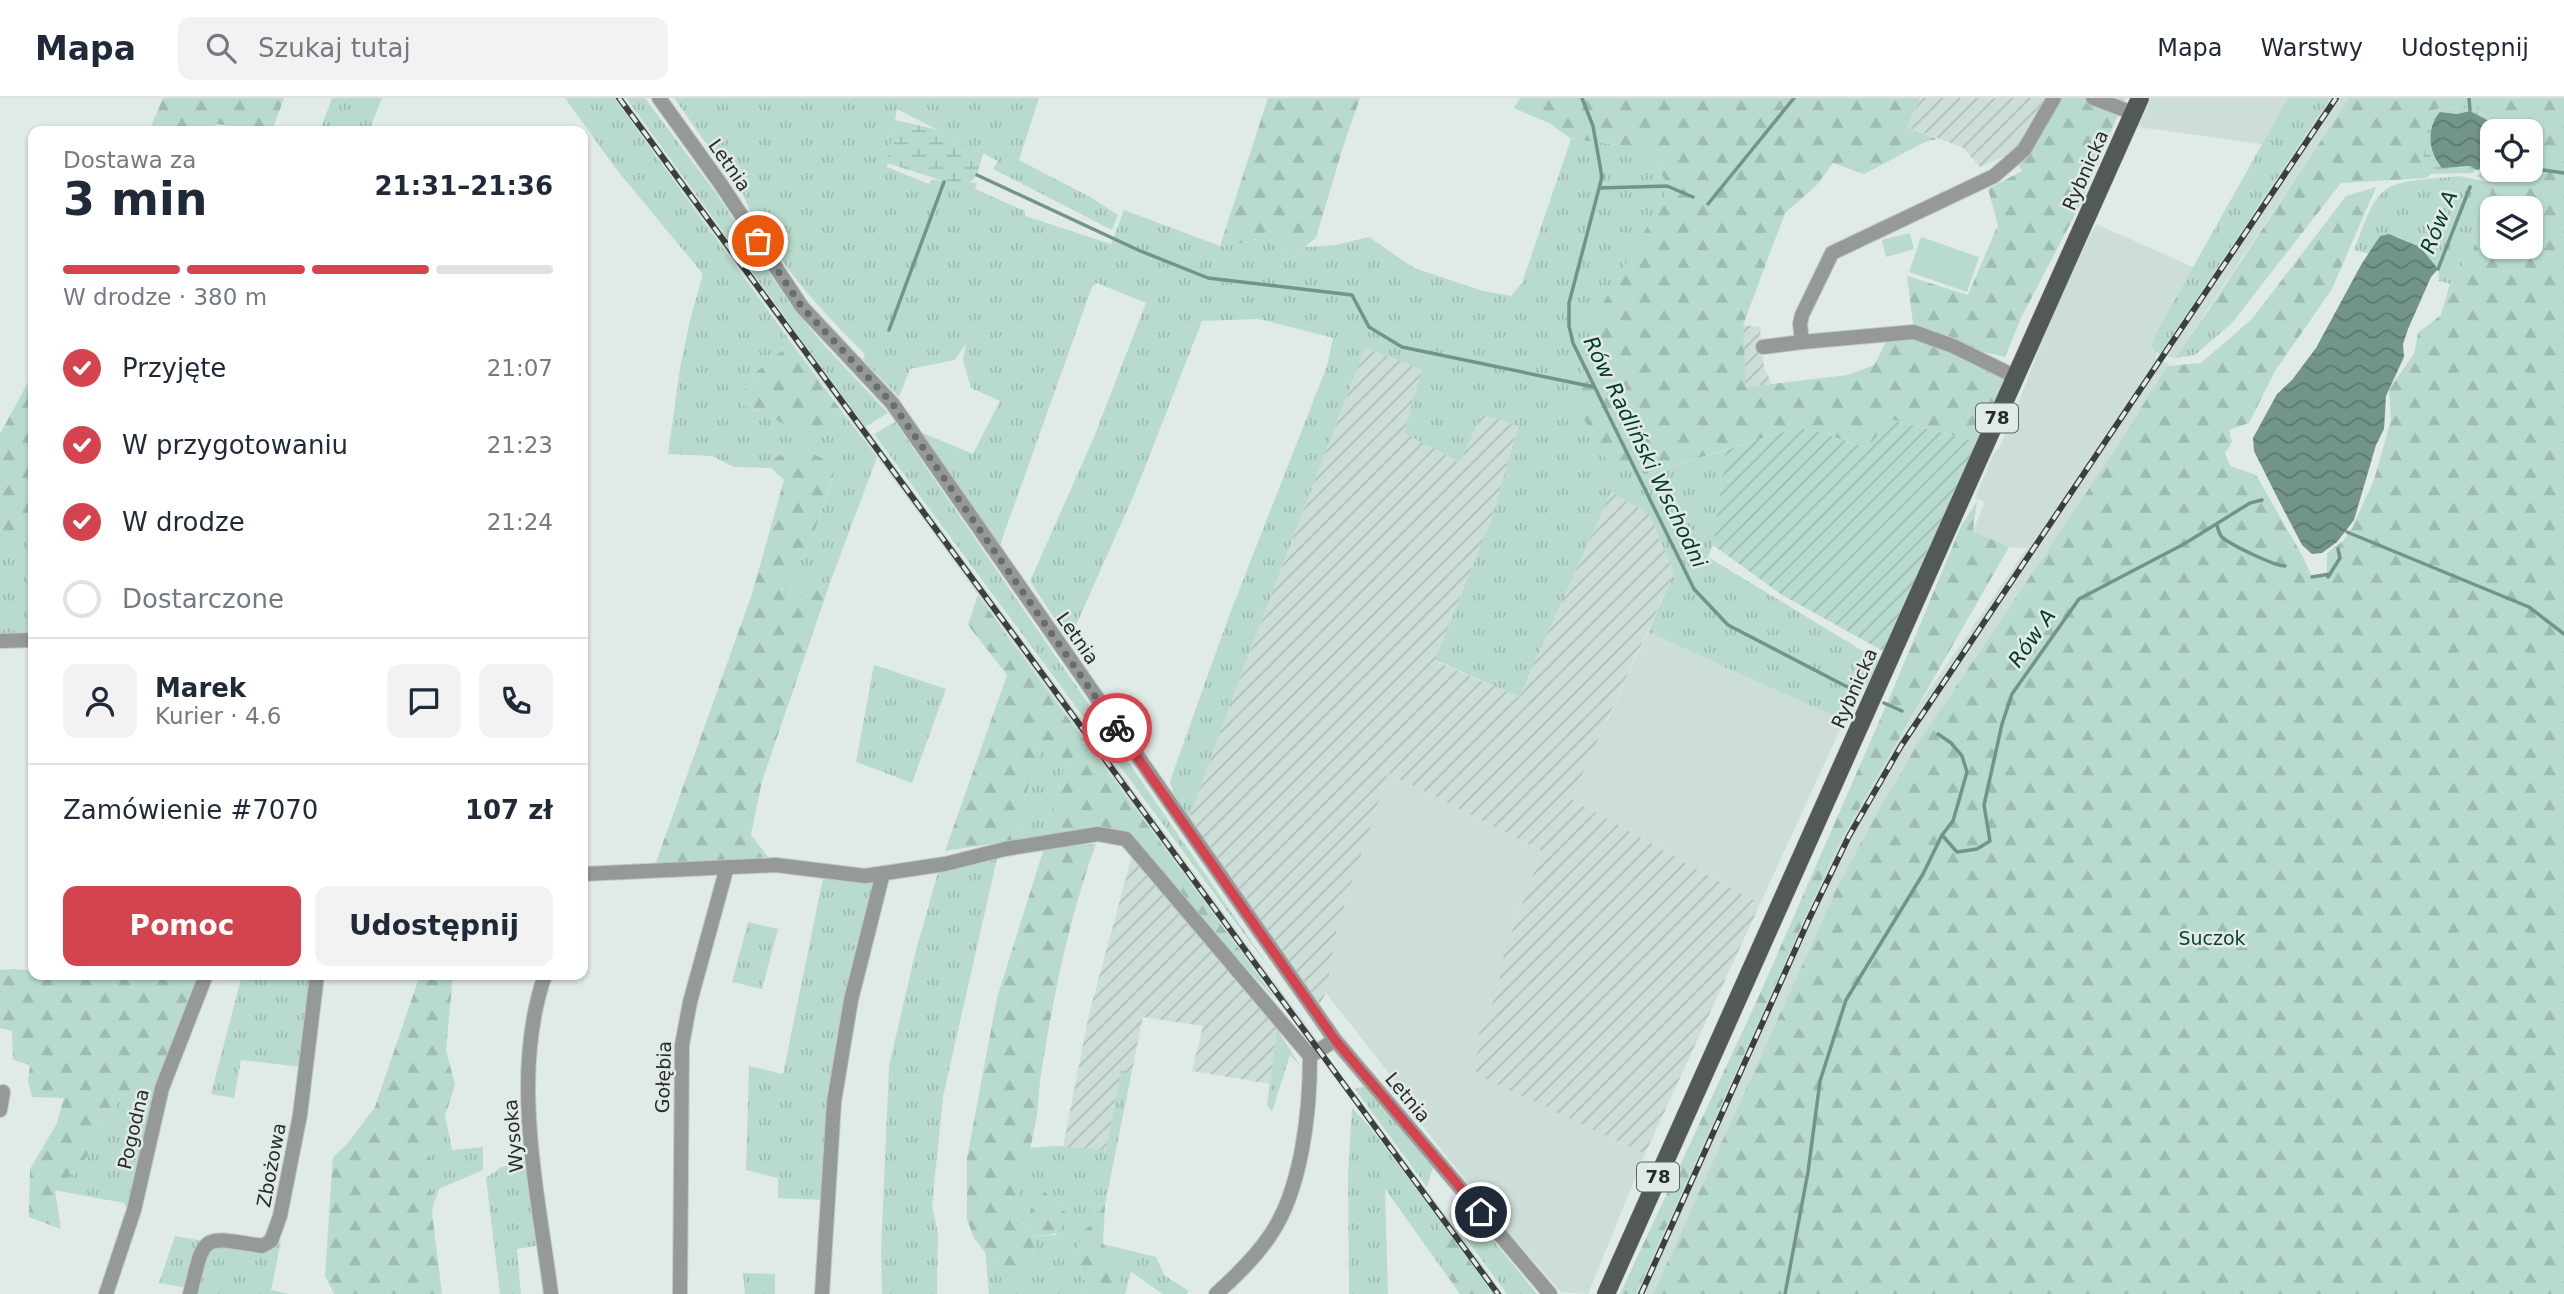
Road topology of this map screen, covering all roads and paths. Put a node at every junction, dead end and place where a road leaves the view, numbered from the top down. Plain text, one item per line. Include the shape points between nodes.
1 (659, 98) edge
2 (2054, 98) edge
3 (2093, 98) edge
4 (2137, 106) edge
5 (1802, 342) junction
6 (1763, 346) dead end
7 (2016, 377) junction
8 (28, 640) edge
9 (0, 641) edge
10 (727, 867) junction
11 (883, 873) junction
12 (588, 874) edge
13 (204, 980) edge
14 (316, 980) edge
15 (544, 980) edge
16 (1335, 1040) junction
17 (1310, 1056) junction
18 (3, 1092) dead end
19 (0, 1110) edge
20 (106, 1294) edge
21 (190, 1294) edge
22 (551, 1294) edge
23 (680, 1294) edge
24 (822, 1294) edge
25 (1216, 1294) edge
26 (1550, 1294) edge
27 (1606, 1294) edge

1 - 16 street, Letnia via 802,307 892,403
2 - 5 street via 2024,150 1994,176 1832,253 1801,318
3 - 4 street
4 - 7 main road, Rybnicka / 78
5 - 6 street
5 - 7 street via 1914,332
7 - 27 main road, Rybnicka / 78
8 - 9 street
10 - 11 street via 776,865 865,876
10 - 12 street
10 - 23 street, Gołębia via 682,1045
11 - 17 street via 1098,834 1126,839
11 - 24 street via 851,1000 834,1102
13 - 20 street, Pogodna via 162,1088 134,1210
14 - 21 street, Zbożowa via 300,1115 281,1216 271,1241 262,1246 218,1239 205,1244
15 - 22 street, Wysoka via 531,1030 527,1073
16 - 17 street
16 - 26 street, Letnia
17 - 25 street via 1304,1126 1292,1187 1272,1232
18 - 19 street

